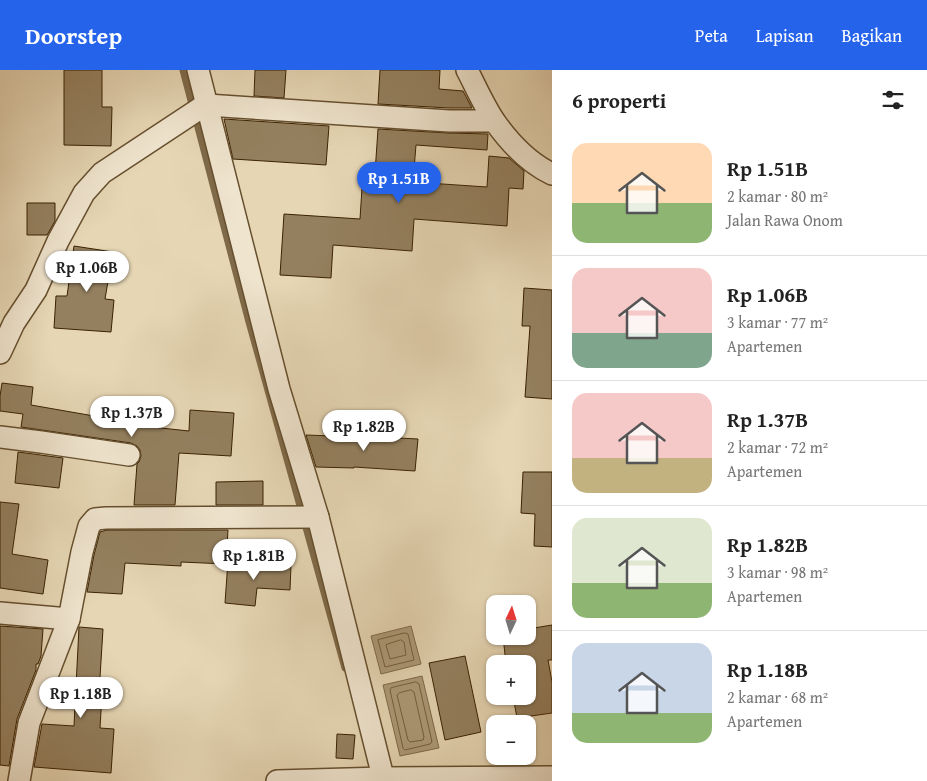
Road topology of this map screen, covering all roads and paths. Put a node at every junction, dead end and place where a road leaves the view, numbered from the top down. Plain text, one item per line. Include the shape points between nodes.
1 (198, 70) edge
2 (466, 70) edge
3 (198, 110) junction
4 (494, 121) junction
5 (552, 174) edge
6 (0, 353) edge
7 (0, 436) edge
8 (129, 455) dead end
9 (307, 518) junction
10 (0, 613) edge
11 (69, 619) junction
12 (552, 777) edge
13 (383, 779) edge
14 (19, 781) edge
15 (277, 781) edge

1 - 3 street
2 - 4 street
3 - 4 street
3 - 6 street via 102,173 84,193 36,290 14,323
3 - 9 street via 279,390
4 - 5 street via 513,144 541,169
7 - 8 street
9 - 11 street via 95,520 89,526 82,552
9 - 13 street
10 - 11 street
11 - 14 street via 29,723
12 - 13 street
13 - 15 street

